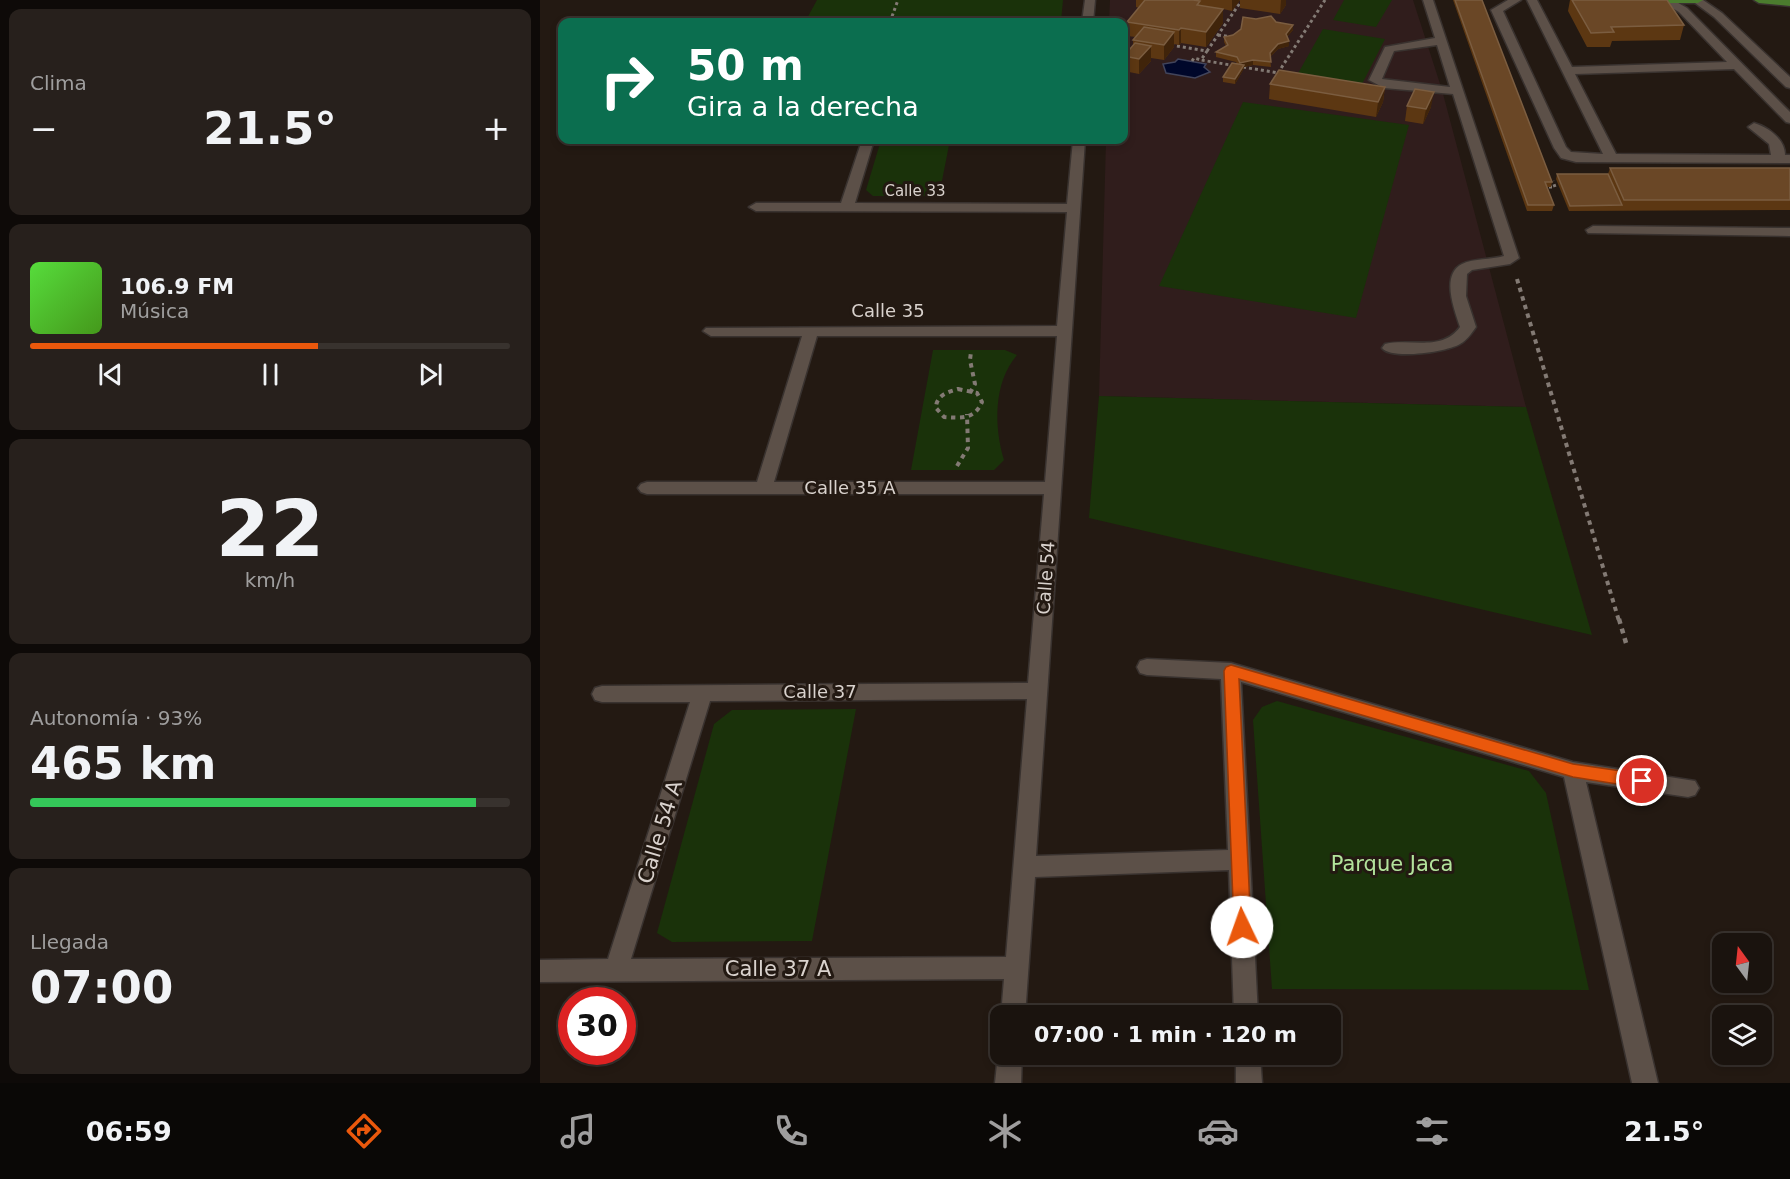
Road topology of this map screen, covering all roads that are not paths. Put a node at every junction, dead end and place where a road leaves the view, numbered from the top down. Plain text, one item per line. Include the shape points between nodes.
1 (1090, 0) edge
2 (1428, 0) edge
3 (1516, 0) edge
4 (1532, 0) edge
5 (1697, 0) edge
6 (1759, 0) edge
7 (1663, 1) edge
8 (1790, 3) edge
9 (1088, 18) edge
10 (1442, 41) junction
11 (1733, 61) junction
12 (1565, 66) junction
13 (1790, 68) edge
14 (1775, 70) junction
15 (1790, 84) edge
16 (1458, 91) junction
17 (1790, 119) edge
18 (1754, 127) dead end
19 (867, 144) edge
20 (1079, 144) edge
21 (1611, 158) junction
22 (1775, 159) junction
23 (1790, 159) edge
24 (756, 207) dead end
25 (848, 207) junction
26 (1074, 208) junction
27 (1593, 230) dead end
28 (1790, 232) edge
29 (711, 331) dead end
30 (811, 331) junction
31 (1065, 331) junction
32 (1390, 348) dead end
33 (647, 488) dead end
34 (764, 488) junction
35 (1053, 488) junction
36 (1147, 667) dead end
37 (1231, 671) junction
38 (1038, 691) junction
39 (703, 693) junction
40 (602, 694) dead end
41 (1573, 771) junction
42 (1688, 788) dead end
43 (1239, 860) junction
44 (1024, 867) junction
45 (1017, 968) junction
46 (616, 970) junction
47 (540, 971) edge
48 (1014, 1005) edge
49 (1246, 1005) edge
50 (1009, 1065) edge
51 (1248, 1065) edge
52 (1008, 1083) edge
53 (1249, 1083) edge
54 (1645, 1083) edge

1 - 9 street
2 - 10 street
3 - 21 street via 1497,10 1560,148 1576,158
4 - 12 street
5 - 7 main road
5 - 14 street via 1719,15
6 - 8 main road
7 - 11 street via 1683,10
10 - 16 street
10 - 16 street via 1389,49 1376,80
11 - 12 street
11 - 17 street
12 - 21 street
13 - 14 street
14 - 15 street
16 - 32 street via 1512,258 1500,264 1464,268 1459,275 1457,289 1468,327 1463,337 1450,346
18 - 22 street via 1770,137 1779,149
19 - 25 street
20 - 26 street, Calle 54
21 - 22 street
22 - 23 street
24 - 25 street, Calle 33
25 - 26 street, Calle 33
26 - 31 street, Calle 54
27 - 28 street
29 - 30 street, Calle 35
30 - 31 street, Calle 35
30 - 34 street
31 - 35 street, Calle 54
33 - 34 street, Calle 35 A
34 - 35 street, Calle 35 A
35 - 38 street, Calle 54
36 - 37 street
37 - 41 street
37 - 43 street
38 - 39 street, Calle 37
38 - 44 street, Calle 54
39 - 40 street, Calle 37
39 - 46 street, Calle 54 A
41 - 42 street
41 - 54 street
43 - 44 street
43 - 49 street
44 - 45 street, Calle 54
45 - 46 street, Calle 37 A
45 - 48 street, Calle 54
46 - 47 street, Calle 37 A
50 - 52 street
51 - 53 street

